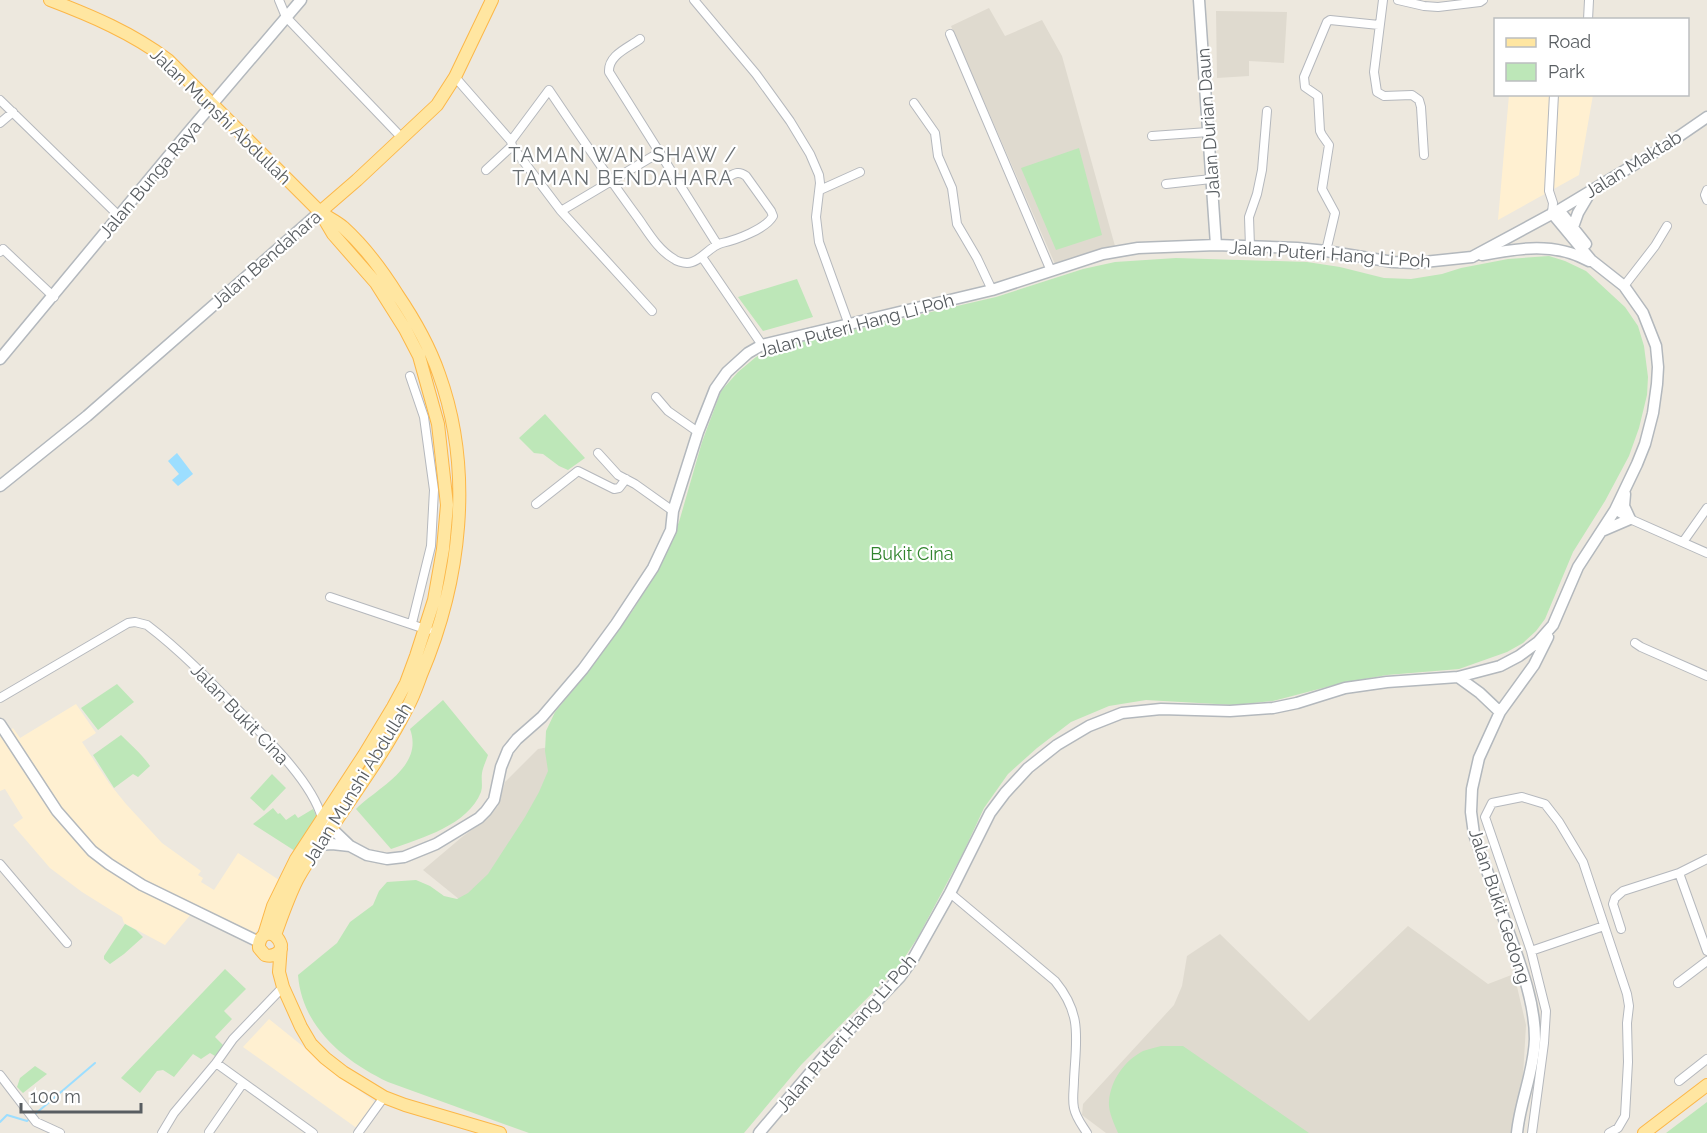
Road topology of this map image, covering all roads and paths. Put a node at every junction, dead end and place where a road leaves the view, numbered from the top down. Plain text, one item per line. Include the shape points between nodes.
1 (50, 0) edge
2 (280, 0) edge
3 (492, 0) edge
4 (694, 0) edge
5 (1199, 0) edge
6 (1383, 0) edge
7 (1398, 0) edge
8 (1483, 0) edge
9 (1589, 0) edge
10 (301, 1) edge
11 (286, 17) junction
12 (1588, 18) edge
13 (1379, 25) junction
14 (950, 34) dead end
15 (640, 39) dead end
16 (455, 77) junction
17 (1554, 96) edge
18 (0, 100) edge
19 (914, 103) dead end
20 (212, 105) junction
21 (1267, 111) dead end
22 (13, 112) junction
23 (1707, 117) edge
24 (0, 123) edge
25 (1208, 132) junction
26 (1152, 136) dead end
27 (402, 138) junction
28 (511, 143) junction
29 (660, 152) junction
30 (1424, 155) dead end
31 (486, 170) dead end
32 (860, 172) dead end
33 (726, 178) dead end
34 (1211, 179) junction
35 (611, 182) junction
36 (1166, 184) dead end
37 (1593, 188) junction
38 (820, 190) junction
39 (1707, 190) edge
40 (1707, 200) edge
41 (1554, 209) junction
42 (561, 211) junction
43 (320, 212) junction
44 (119, 216) junction
45 (1666, 226) dead end
46 (1573, 227) junction
47 (717, 244) junction
48 (1216, 245) junction
49 (1250, 247) junction
50 (1326, 251) junction
51 (0, 252) edge
52 (702, 257) junction
53 (1472, 257) junction
54 (1602, 269) junction
55 (1051, 270) junction
56 (1624, 286) junction
57 (992, 290) junction
58 (54, 297) junction
59 (652, 311) dead end
60 (849, 325) junction
61 (762, 345) junction
62 (0, 359) edge
63 (410, 376) dead end
64 (656, 397) dead end
65 (698, 432) junction
66 (598, 453) dead end
67 (626, 479) junction
68 (0, 486) edge
69 (1626, 490) junction
70 (536, 504) dead end
71 (1707, 508) edge
72 (1615, 510) junction
73 (673, 511) junction
74 (1630, 519) junction
75 (1602, 531) junction
76 (1683, 542) junction
77 (1707, 553) edge
78 (330, 597) dead end
79 (412, 623) junction
80 (1553, 626) junction
81 (431, 631) junction
82 (1635, 643) dead end
83 (1707, 676) edge
84 (1458, 677) junction
85 (0, 698) edge
86 (1500, 712) junction
87 (0, 724) edge
88 (322, 818) junction
89 (330, 829) junction
90 (319, 845) junction
91 (350, 846) junction
92 (1707, 859) edge
93 (0, 864) edge
94 (1679, 873) junction
95 (950, 893) junction
96 (1605, 926) junction
97 (1621, 929) dead end
98 (266, 938) junction
99 (67, 943) dead end
100 (1514, 948) junction
101 (281, 949) junction
102 (1530, 951) junction
103 (1707, 951) edge
104 (265, 955) junction
105 (1707, 961) edge
106 (1519, 963) junction
107 (279, 972) junction
108 (1678, 983) dead end
109 (283, 987) junction
110 (1707, 1059) edge
111 (216, 1063) junction
112 (0, 1075) edge
113 (1679, 1081) dead end
114 (243, 1083) junction
115 (1707, 1085) edge
116 (384, 1097) junction
117 (60, 1133) edge
118 (162, 1133) edge
119 (209, 1133) edge
120 (313, 1133) edge
121 (358, 1133) edge
122 (500, 1133) edge
123 (759, 1133) edge
124 (1087, 1133) edge
125 (1517, 1133) edge
126 (1532, 1133) edge
127 (1609, 1133) edge
128 (1644, 1133) edge

1 - 20 main road, Jalan Munshi Abdullah via 102,20 148,46 179,70
2 - 10 street
2 - 11 street
3 - 16 main road, Jalan Bendahara
4 - 38 street via 790,121 810,154 819,175
5 - 25 street, Jalan Durian Daun
6 - 13 street
7 - 8 street via 1438,7
9 - 12 street
10 - 11 street, Jalan Bunga Raya
11 - 20 street, Jalan Bunga Raya
11 - 27 street
13 - 30 street via 1374,72 1377,92 1384,96 1412,95 1419,100
13 - 50 street via 1330,20 1304,77 1305,87 1318,96 1320,131 1329,145 1322,189 1335,213
14 - 55 street
15 - 29 street via 614,58 609,72
16 - 27 main road, Jalan Bendahara via 437,105
16 - 28 street
17 - 41 street via 1549,191
18 - 22 street
19 - 57 street via 935,133 938,156 952,188 957,224
20 - 43 main road, Jalan Munshi Abdullah
20 - 44 street, Jalan Bunga Raya
21 - 49 street via 1262,170 1249,217
22 - 24 street
22 - 44 street
23 - 37 street, Jalan Maktab
25 - 26 street
25 - 34 street, Jalan Durian Daun
27 - 43 main road, Jalan Bendahara
28 - 31 street
28 - 35 street via 549,90
28 - 42 street
29 - 35 street
29 - 47 street
32 - 38 street
33 - 47 street via 736,172 746,177 773,216 734,241
34 - 36 street
34 - 48 street, Jalan Durian Daun
35 - 42 street
35 - 52 street via 658,246 674,260 688,263
37 - 41 street, Jalan Maktab
37 - 46 street
38 - 60 street via 816,217 819,242
39 - 40 street
41 - 46 street, Jalan Puteri Hang Li Poh
41 - 53 street, Jalan Puteri Hang Li Poh
41 - 54 street, Jalan Puteri Hang Li Poh
42 - 59 street
43 - 68 street, Jalan Bendahara via 76,425
43 - 81 main road, Jalan Munshi Abdullah via 342,227 382,270 417,323 448,402 457,452 459,506 447,603
44 - 58 street, Jalan Bunga Raya
45 - 56 street
46 - 54 street, Jalan Puteri Hang Li Poh
47 - 52 street
48 - 49 street, Jalan Puteri Hang Li Poh
48 - 55 street, Jalan Puteri Hang Li Poh via 1120,250
49 - 50 street, Jalan Puteri Hang Li Poh
50 - 53 street, Jalan Puteri Hang Li Poh via 1414,263
51 - 58 street via 3,249
52 - 61 street
53 - 54 street via 1516,249 1552,248 1579,255
54 - 56 street, Jalan Puteri Hang Li Poh
55 - 57 street, Jalan Puteri Hang Li Poh
56 - 69 street, Jalan Puteri Hang Li Poh via 1643,312 1656,346 1658,367 1645,444
57 - 60 street, Jalan Puteri Hang Li Poh
58 - 62 street, Jalan Bunga Raya
60 - 61 street, Jalan Puteri Hang Li Poh
61 - 65 street, Jalan Puteri Hang Li Poh via 727,372 715,389
63 - 79 street via 424,417 434,490 431,546
64 - 65 street via 668,411
65 - 73 street, Jalan Puteri Hang Li Poh
66 - 67 street
67 - 70 street via 620,488 614,489 578,471
67 - 73 street
69 - 72 street, Jalan Puteri Hang Li Poh
69 - 74 street via 1624,506
71 - 76 street
72 - 74 street
72 - 75 street, Jalan Puteri Hang Li Poh
73 - 91 street, Jalan Puteri Hang Li Poh via 671,530 653,568 583,669 508,750 494,800 479,818 436,844 404,857 377,858
74 - 75 street
74 - 76 street
75 - 80 street, Jalan Puteri Hang Li Poh via 1578,567
76 - 77 street
78 - 79 street
79 - 81 street
80 - 84 street, Jalan Puteri Hang Li Poh via 1520,656 1500,666
80 - 86 street, Jalan Bukit Gedong via 1534,665
81 - 88 main road, Jalan Munshi Abdullah via 400,695
81 - 89 main road, Jalan Munshi Abdullah via 428,659 408,706
82 - 83 street
84 - 86 street
84 - 95 street, Jalan Puteri Hang Li Poh via 1345,688 1274,708 1142,710 1089,726 1047,752 1005,793 990,813
85 - 88 street, Jalan Bukit Cina via 128,623 141,623 206,677 279,753 316,801
86 - 100 street, Jalan Bukit Gedong via 1479,758 1472,812 1474,834
87 - 98 street via 57,812 108,864 142,885
88 - 89 street, Jalan Puteri Hang Li Poh
88 - 98 main road, Jalan Munshi Abdullah via 286,878 273,906
89 - 90 main road, Jalan Munshi Abdullah
89 - 91 street, Jalan Puteri Hang Li Poh
90 - 91 street
90 - 98 main road, Jalan Munshi Abdullah
92 - 94 street
93 - 99 street
94 - 97 street via 1618,894 1613,904
94 - 103 street
95 - 123 street, Jalan Puteri Hang Li Poh via 900,977 826,1054
95 - 124 street via 1066,994 1073,1010 1077,1048 1074,1107
96 - 102 street
96 - 102 street via 1584,862 1545,804 1522,796 1492,803 1485,817
96 - 127 street via 1629,1006 1625,1116 1618,1128
98 - 101 main road via 280,941
98 - 104 main road via 259,948
100 - 102 street
100 - 106 street, Jalan Bukit Gedong
101 - 104 main road via 276,955
101 - 107 main road
102 - 106 street
102 - 126 street via 1546,1011
104 - 107 main road
105 - 108 street
106 - 125 street, Jalan Bukit Gedong via 1535,1039
107 - 109 main road
109 - 111 street via 233,1039
109 - 116 main road via 311,1044 343,1072
110 - 113 street
111 - 114 street
111 - 118 street
112 - 117 street via 31,1116
114 - 119 street
114 - 120 street
115 - 128 main road
116 - 121 street
116 - 122 main road

